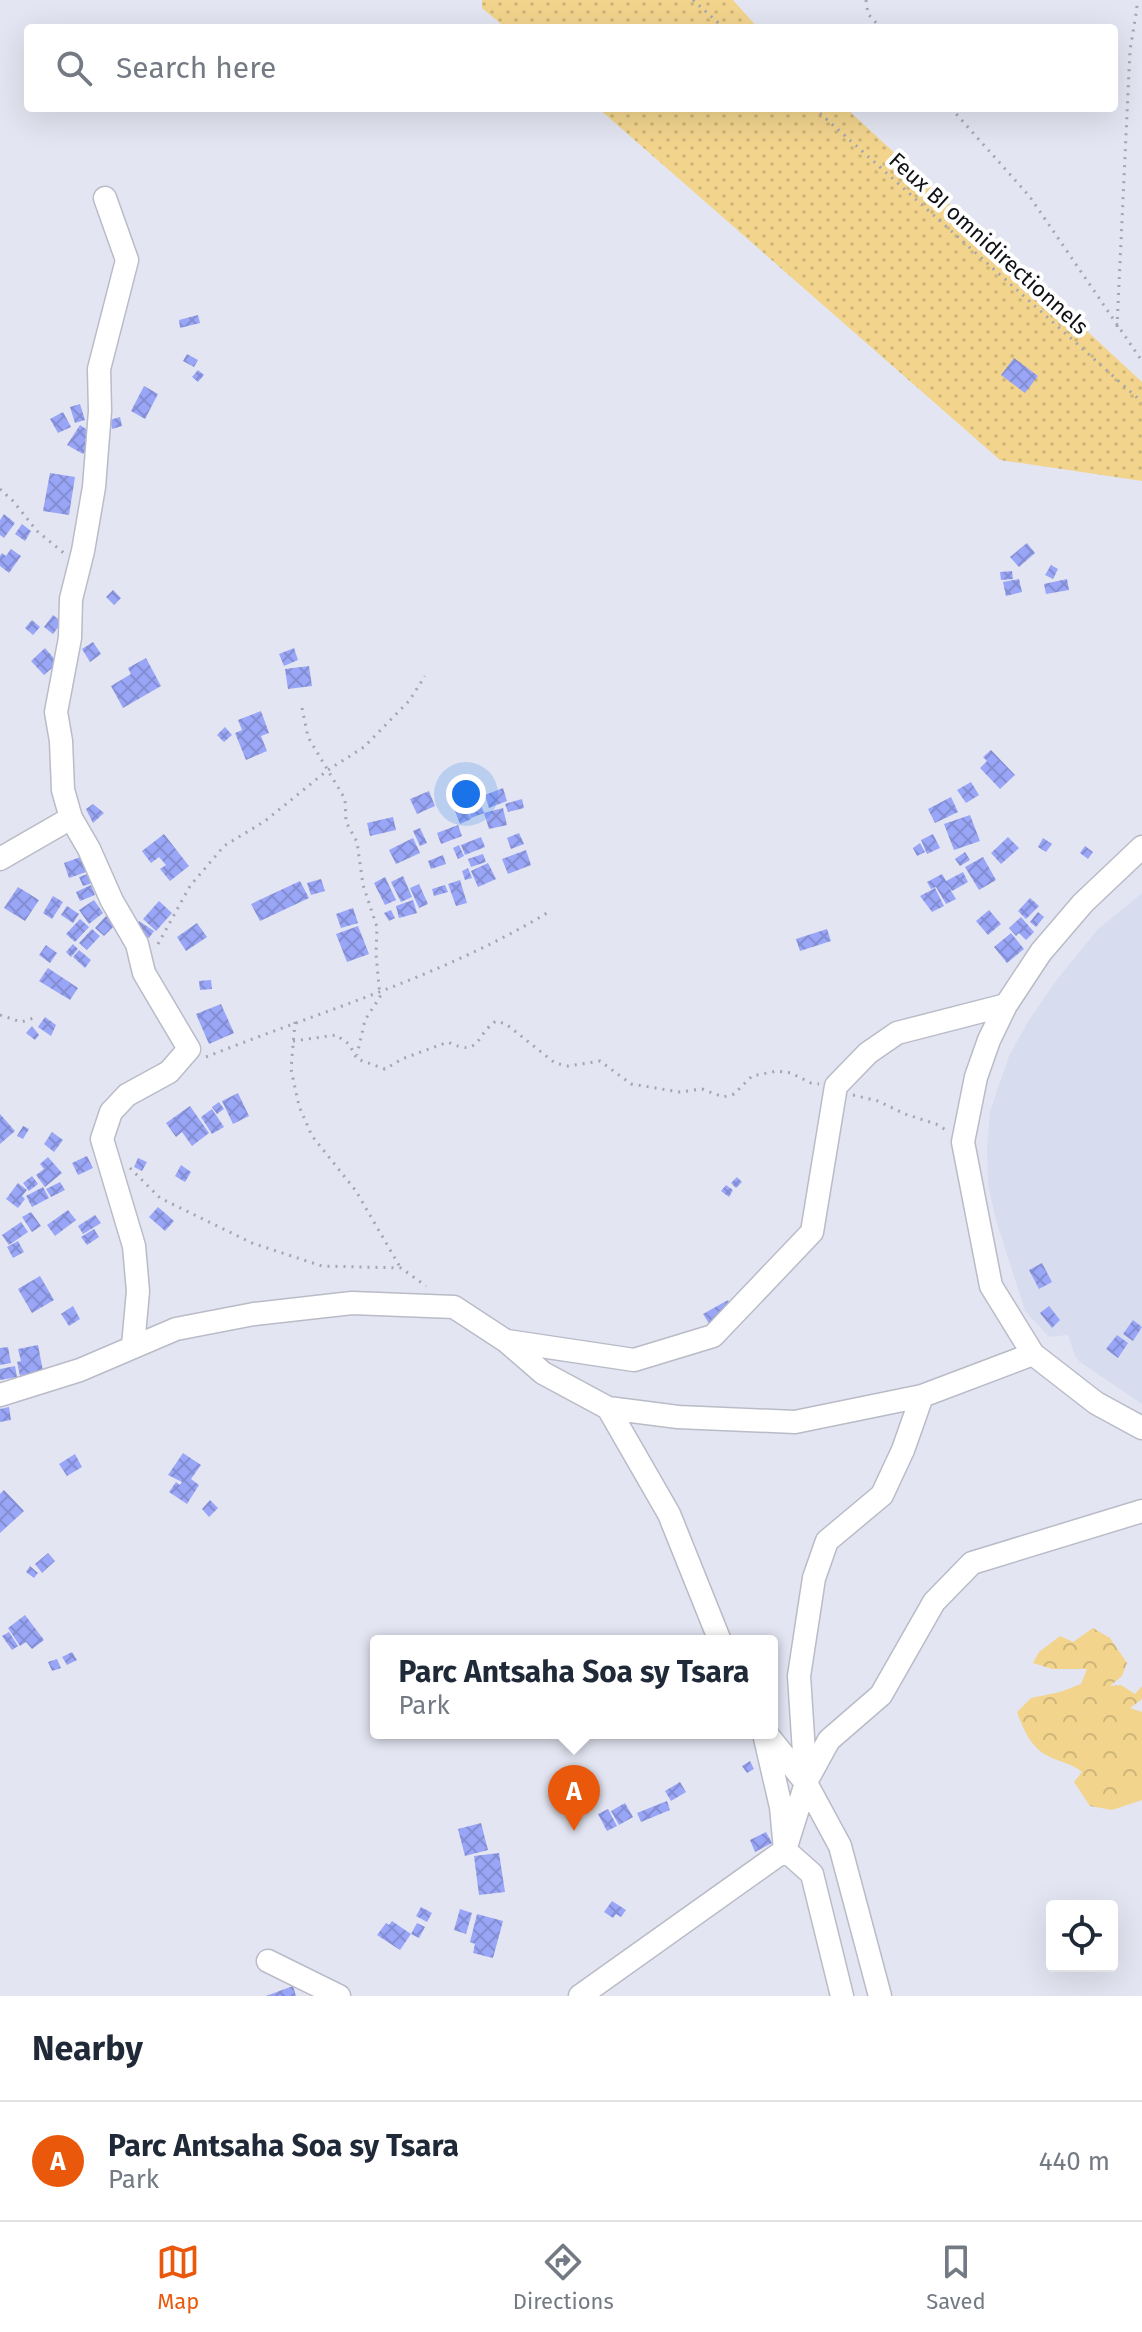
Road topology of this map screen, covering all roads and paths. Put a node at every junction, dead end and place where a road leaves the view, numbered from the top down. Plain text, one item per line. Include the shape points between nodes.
1 (693, 0) edge
2 (866, 0) edge
3 (1136, 0) edge
4 (720, 24) edge
5 (877, 24) edge
6 (818, 112) edge
7 (955, 112) edge
8 (105, 198) dead end
9 (1117, 327) junction
10 (1142, 361) edge
11 (1142, 402) edge
12 (0, 489) edge
13 (83, 551) junction
14 (425, 676) dead end
15 (302, 708) dead end
16 (328, 770) junction
17 (71, 818) junction
18 (1142, 847) edge
19 (0, 859) edge
20 (547, 913) dead end
21 (144, 973) junction
22 (380, 994) junction
23 (1006, 1005) junction
24 (0, 1015) edge
25 (34, 1018) dead end
26 (295, 1022) junction
27 (293, 1041) junction
28 (357, 1059) junction
29 (197, 1061) dead end
30 (836, 1086) junction
31 (963, 1142) junction
32 (113, 1171) junction
33 (401, 1268) junction
34 (454, 1307) junction
35 (506, 1341) junction
36 (133, 1346) junction
37 (1033, 1354) junction
38 (0, 1395) edge
39 (922, 1396) junction
40 (608, 1408) junction
41 (1142, 1428) edge
42 (1142, 1511) edge
43 (718, 1635) edge
44 (766, 1739) edge
45 (770, 1739) edge
46 (806, 1783) junction
47 (785, 1850) junction
48 (268, 1961) dead end
49 (339, 1996) edge
50 (580, 1996) edge
51 (842, 1996) edge
52 (880, 1996) edge

1 - 4 path
2 - 5 path via 868,14
3 - 9 path
6 - 11 path, Feux BI omnidirectionnels
7 - 9 path via 1030,197
8 - 13 street via 127,260 99,369 94,487
9 - 10 path
12 - 13 path via 69,557
13 - 17 street via 56,712
14 - 16 path via 409,701 364,747
15 - 16 path via 308,737
16 - 21 path via 265,821 224,846 190,886
16 - 22 path via 345,799 346,822 357,842 363,885 377,927
17 - 19 street
17 - 21 street via 137,944
18 - 23 street via 1083,903
20 - 22 path
21 - 32 street via 189,1049 169,1072 127,1095 111,1112 102,1139
22 - 26 path
22 - 28 path via 365,1020
23 - 30 street via 897,1033
23 - 31 street via 976,1077
24 - 25 path via 21,1022
26 - 27 path
26 - 29 path
27 - 28 path via 336,1035
27 - 33 path via 291,1069 312,1136 356,1191
28 - 30 path via 385,1069 448,1042 471,1048 496,1021 555,1063 600,1061 631,1084 680,1092 702,1089 723,1097 757,1074 777,1071
30 - 31 path via 936,1124
30 - 35 street via 812,1232 713,1336 634,1360
31 - 37 street via 991,1286
32 - 33 path via 127,1165 160,1198 252,1243 322,1266
32 - 36 street via 134,1246 138,1291
33 - 34 path
34 - 35 street
34 - 36 street via 352,1303 254,1314 176,1329
35 - 40 street via 543,1373
36 - 38 street via 80,1370
37 - 39 street
37 - 41 street via 1096,1403
39 - 40 street via 795,1422
39 - 46 street via 882,1495 827,1541 814,1578 799,1676
40 - 43 street via 669,1514
42 - 46 street via 972,1563 934,1602 881,1695 829,1740
44 - 47 street
45 - 46 street
46 - 47 street
46 - 52 street via 840,1846
47 - 50 street
47 - 51 street via 812,1874
48 - 49 street

